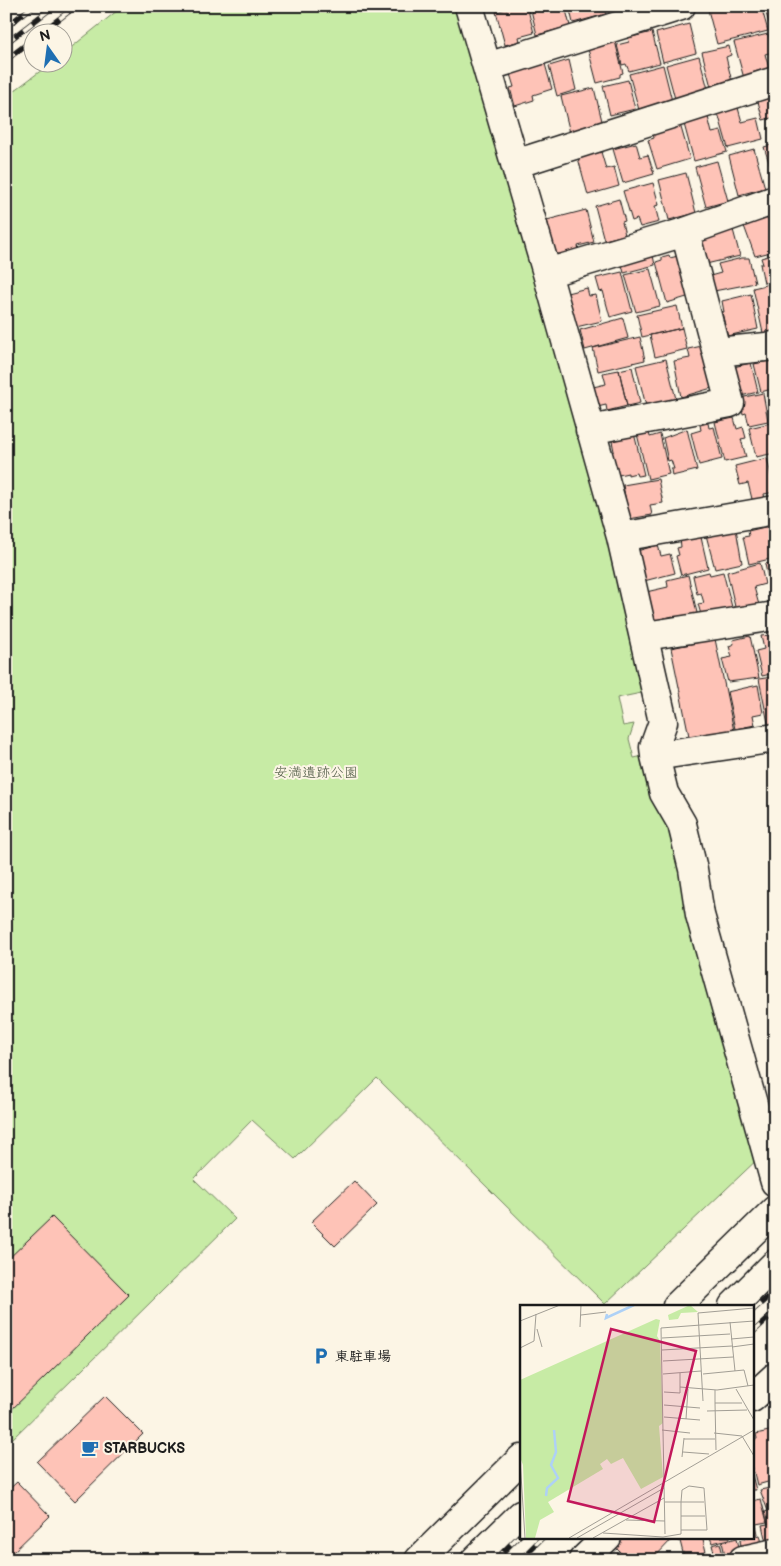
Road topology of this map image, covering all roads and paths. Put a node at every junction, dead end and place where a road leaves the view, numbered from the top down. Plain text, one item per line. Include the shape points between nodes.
1 (469, 6) edge
2 (681, 6) edge
3 (487, 67) junction
4 (775, 81) edge
5 (515, 164) junction
6 (775, 200) edge
7 (685, 232) junction
8 (547, 273) junction
9 (775, 346) edge
10 (717, 352) junction
11 (590, 430) junction
12 (775, 510) edge
13 (621, 537) junction
14 (775, 616) edge
15 (645, 636) junction
16 (775, 738) edge
17 (655, 756) junction
18 (775, 1182) edge
19 (775, 1210) edge
20 (775, 1264) edge
21 (678, 1305) edge
22 (734, 1305) edge
23 (775, 1377) edge
24 (754, 1396) edge
25 (520, 1460) edge
26 (520, 1516) edge
27 (606, 1538) edge
28 (775, 1553) edge
29 (419, 1560) edge
30 (475, 1560) edge
31 (583, 1560) edge
32 (743, 1560) edge

1 - 3 street
2 - 3 street
3 - 5 street
4 - 5 street
5 - 8 street
6 - 7 street
7 - 8 street
7 - 10 street
8 - 11 street
9 - 10 street
10 - 11 street via 730,403
11 - 13 street
12 - 13 street
13 - 15 street
14 - 15 street
15 - 17 street via 663,722 654,747
16 - 17 street
17 - 18 street via 664,793 682,824 700,915
19 - 21 street
20 - 22 street
23 - 24 street
25 - 29 street
26 - 30 street
27 - 31 street
28 - 32 street

